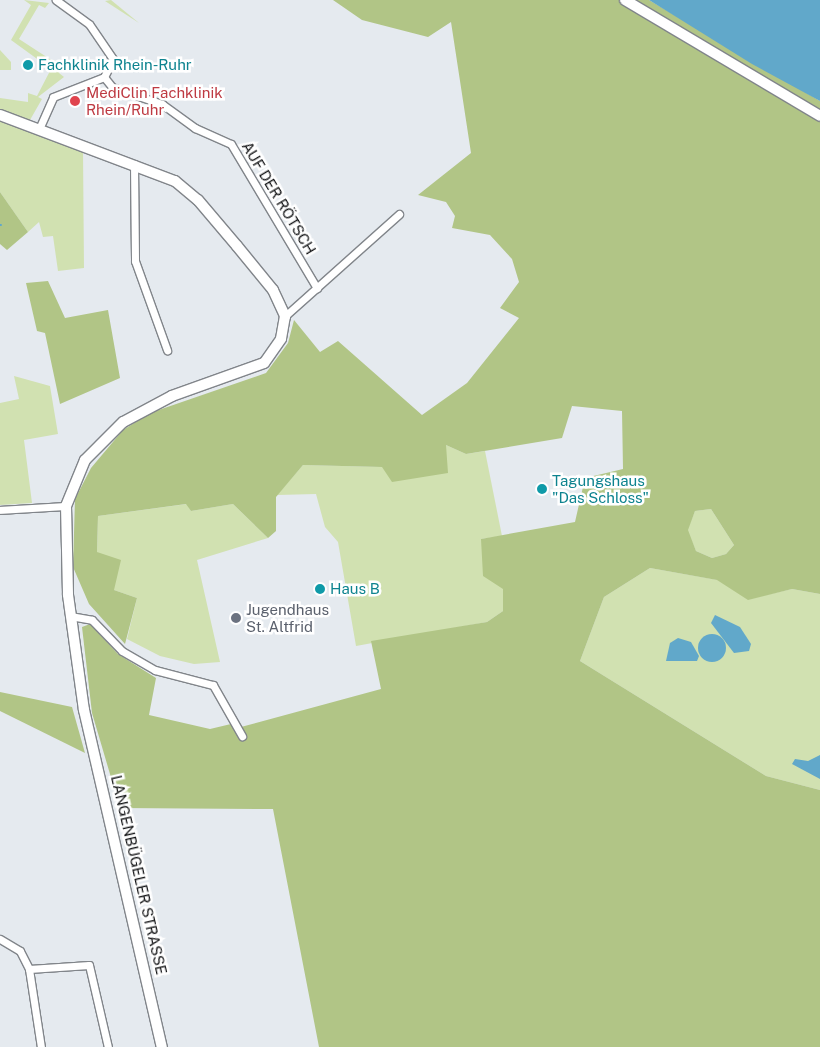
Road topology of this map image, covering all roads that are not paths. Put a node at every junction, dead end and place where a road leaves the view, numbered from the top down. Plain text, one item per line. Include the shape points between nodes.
1 (56, 0) edge
2 (625, 0) edge
3 (104, 77) junction
4 (0, 115) edge
5 (820, 116) edge
6 (39, 129) junction
7 (134, 164) junction
8 (399, 214) dead end
9 (318, 288) junction
10 (285, 316) junction
11 (167, 350) dead end
12 (66, 506) junction
13 (0, 510) edge
14 (70, 616) junction
15 (242, 736) dead end
16 (0, 939) edge
17 (29, 969) junction
18 (41, 1047) edge
19 (108, 1047) edge
20 (162, 1047) edge

1 - 3 street via 88,23 105,43 113,59
2 - 5 main road
3 - 6 street via 56,94
3 - 9 street, AUF DER RÖTSCH via 112,86 162,104 195,128 231,144
4 - 6 main road
6 - 7 main road
7 - 10 main road via 175,181 198,200 273,290
7 - 11 street via 135,261
8 - 9 street
9 - 10 street
10 - 12 main road via 281,339 264,363 147,407 117,428 85,460
12 - 13 street
12 - 14 main road, LANGENBÜGELER STRASSE
14 - 15 street via 92,620 122,651 155,670 213,685
14 - 20 main road, LANGENBÜGELER STRASSE via 84,710
16 - 17 street via 20,950
17 - 18 street
17 - 19 street via 89,965

